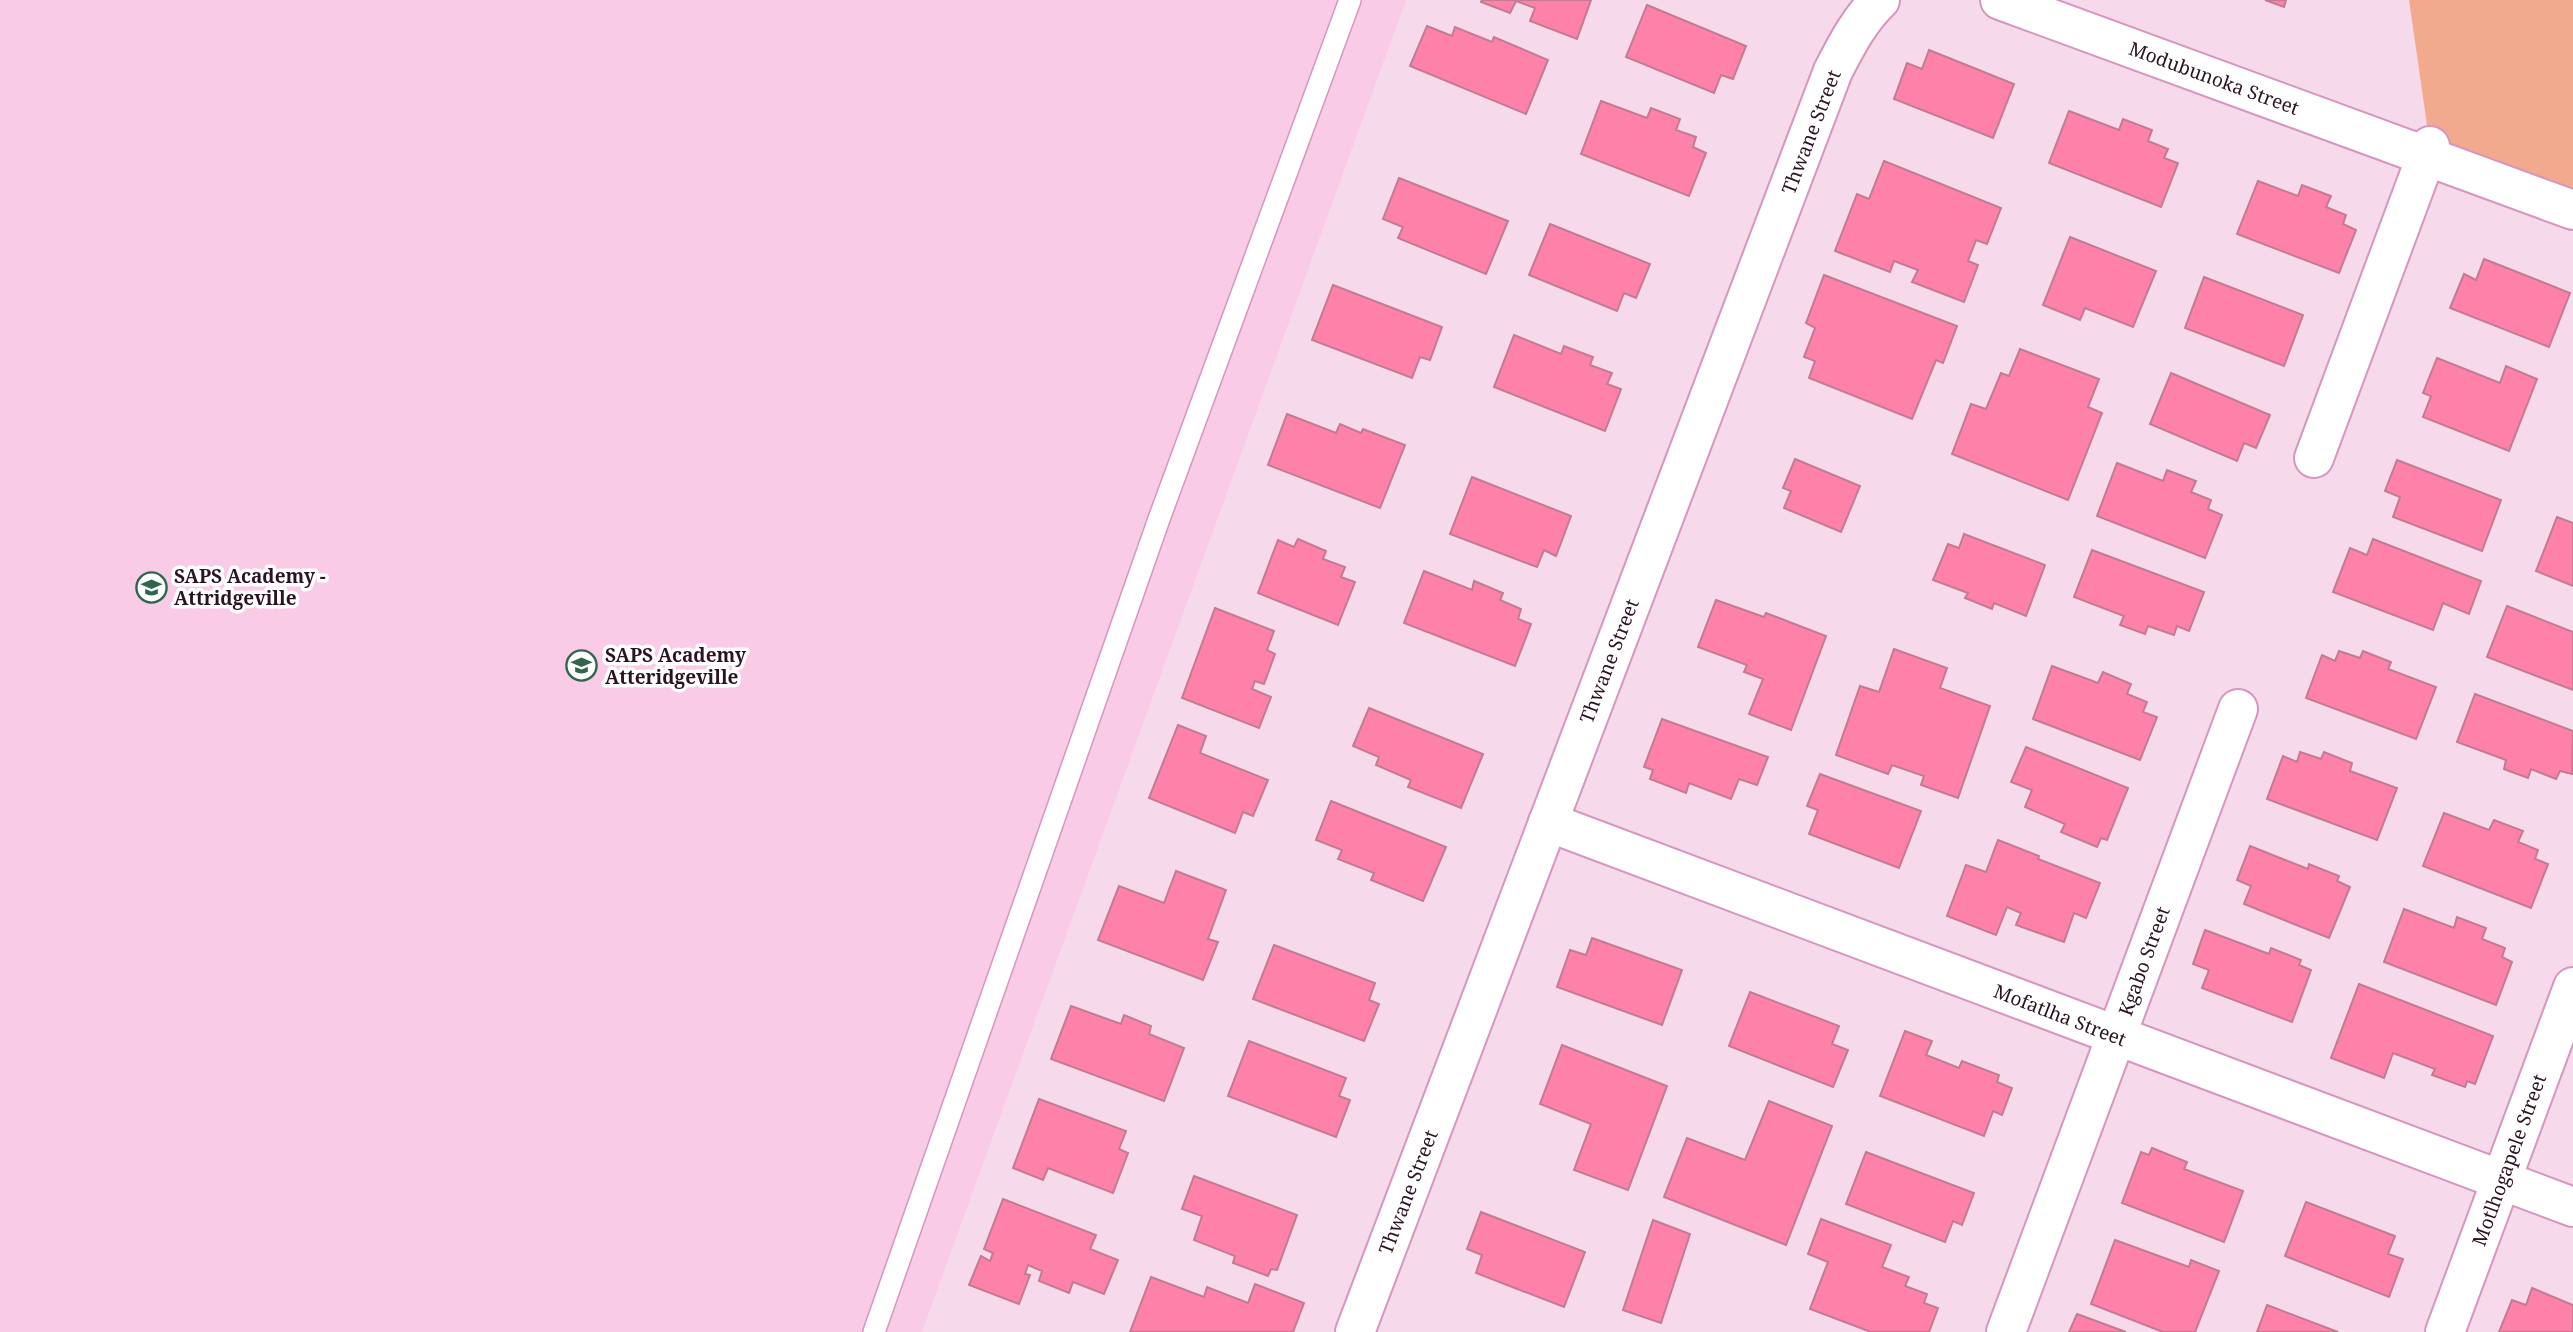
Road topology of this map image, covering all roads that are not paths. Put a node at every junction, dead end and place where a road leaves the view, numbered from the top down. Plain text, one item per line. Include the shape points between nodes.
1 (1350, 0) edge
2 (1880, 0) edge
3 (2000, 0) edge
4 (2428, 151) junction
5 (2573, 209) edge
6 (2314, 458) dead end
7 (2238, 709) dead end
8 (1548, 822) junction
9 (2573, 988) edge
10 (2116, 1036) junction
11 (2501, 1180) junction
12 (2573, 1208) edge
13 (874, 1332) edge
14 (1355, 1332) edge
15 (2006, 1332) edge
16 (2445, 1332) edge

1 - 13 lane via 1159,519
2 - 8 street, Thwane Street via 1833,71
3 - 4 street, Modubunoka Street
4 - 5 street, Modubunoka Street
4 - 6 street
7 - 10 street, Kgabo Street
8 - 10 street, Mofatlha Street
8 - 14 street, Thwane Street
9 - 11 street, Motlhogapele Street
10 - 11 street, Mofatlha Street
10 - 15 street, Kgabo Street
11 - 12 street, Mofatlha Street
11 - 16 street, Motlhogapele Street

